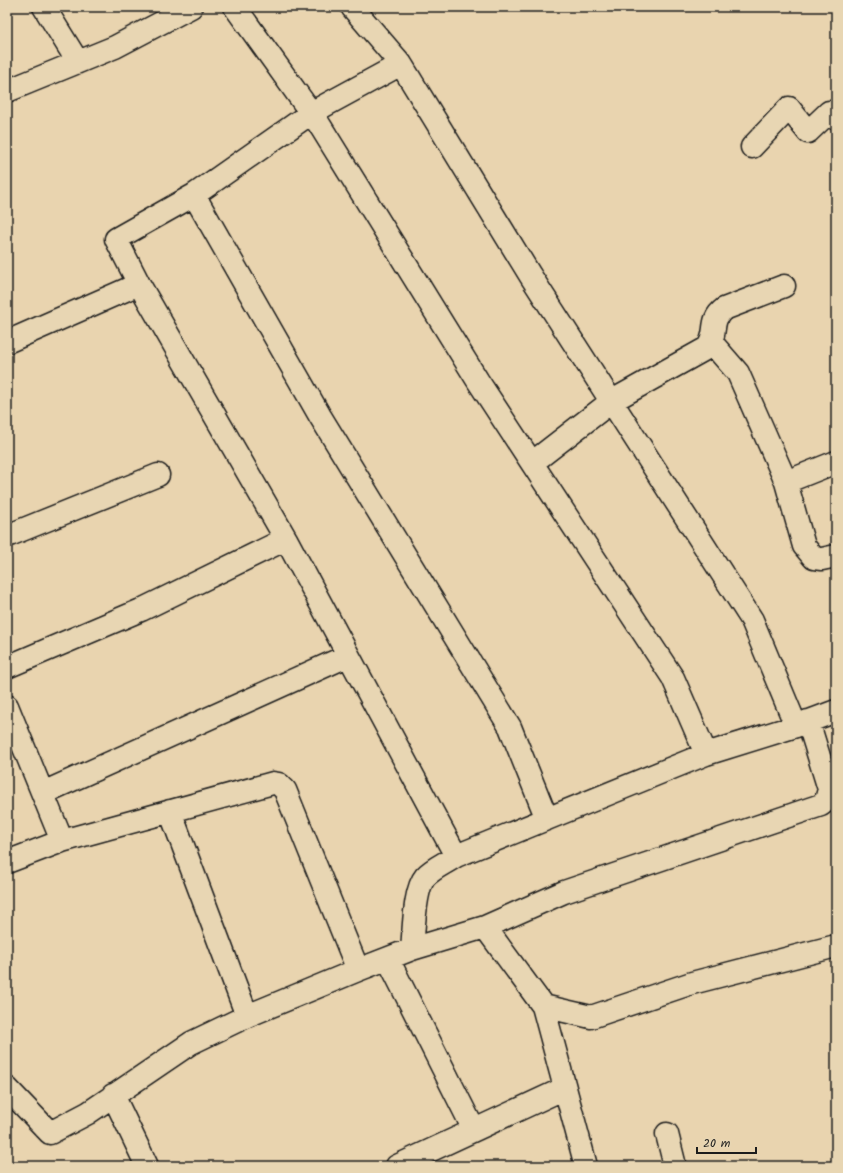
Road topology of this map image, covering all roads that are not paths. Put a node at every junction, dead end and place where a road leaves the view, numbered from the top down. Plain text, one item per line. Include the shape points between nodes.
1 (44, 7) edge
2 (235, 7) edge
3 (352, 7) edge
4 (189, 8) edge
5 (78, 62) junction
6 (401, 64) junction
7 (7, 91) edge
8 (311, 113) junction
9 (836, 119) edge
10 (752, 147) dead end
11 (194, 195) junction
12 (139, 284) junction
13 (784, 286) dead end
14 (7, 342) edge
15 (712, 343) junction
16 (612, 402) junction
17 (836, 462) edge
18 (532, 464) junction
19 (158, 475) dead end
20 (786, 482) junction
21 (7, 536) edge
22 (286, 539) junction
23 (836, 556) edge
24 (347, 656) junction
25 (7, 666) edge
26 (7, 706) edge
27 (836, 711) edge
28 (802, 723) junction
29 (706, 754) junction
30 (43, 793) junction
31 (170, 811) junction
32 (548, 820) junction
33 (62, 841) junction
34 (456, 856) junction
35 (7, 862) edge
36 (485, 927) junction
37 (836, 946) edge
38 (412, 949) junction
39 (388, 959) junction
40 (358, 970) junction
41 (543, 1006) junction
42 (247, 1016) junction
43 (7, 1088) edge
44 (565, 1088) junction
45 (113, 1095) junction
46 (474, 1130) junction
47 (667, 1134) dead end
48 (147, 1166) edge
49 (397, 1166) edge
50 (586, 1166) edge
51 (675, 1166) edge

1 - 5 street
2 - 8 street
3 - 6 street
4 - 5 street via 115,47
5 - 7 street
6 - 8 street
6 - 16 street via 530,275
8 - 11 street
8 - 18 street
9 - 10 street via 829,112 808,132 789,108
11 - 12 street via 116,239
11 - 32 street via 320,416 510,726
12 - 14 street
12 - 22 street
13 - 15 street via 724,308 714,321
15 - 16 street
15 - 20 street via 738,373
16 - 18 street
16 - 28 street via 752,620
17 - 20 street
18 - 29 street via 673,678
19 - 21 street
20 - 23 street via 804,546 814,558
22 - 24 street
22 - 25 street via 141,610
24 - 30 street
24 - 34 street
26 - 30 street
27 - 28 street
28 - 29 street
28 - 36 street via 829,790 822,805 564,892
29 - 32 street
30 - 33 street
31 - 33 street
31 - 40 street via 273,783 279,784 285,790
31 - 42 street
32 - 34 street
33 - 35 street
34 - 38 street via 432,871 418,889
36 - 38 street
36 - 41 street
37 - 41 street via 692,983 591,1018
38 - 39 street
39 - 40 street
39 - 46 street
40 - 42 street
41 - 44 street
42 - 45 street via 191,1043
43 - 45 street via 50,1133 88,1113
44 - 46 street
44 - 50 street
45 - 48 street
46 - 49 street
47 - 51 street

